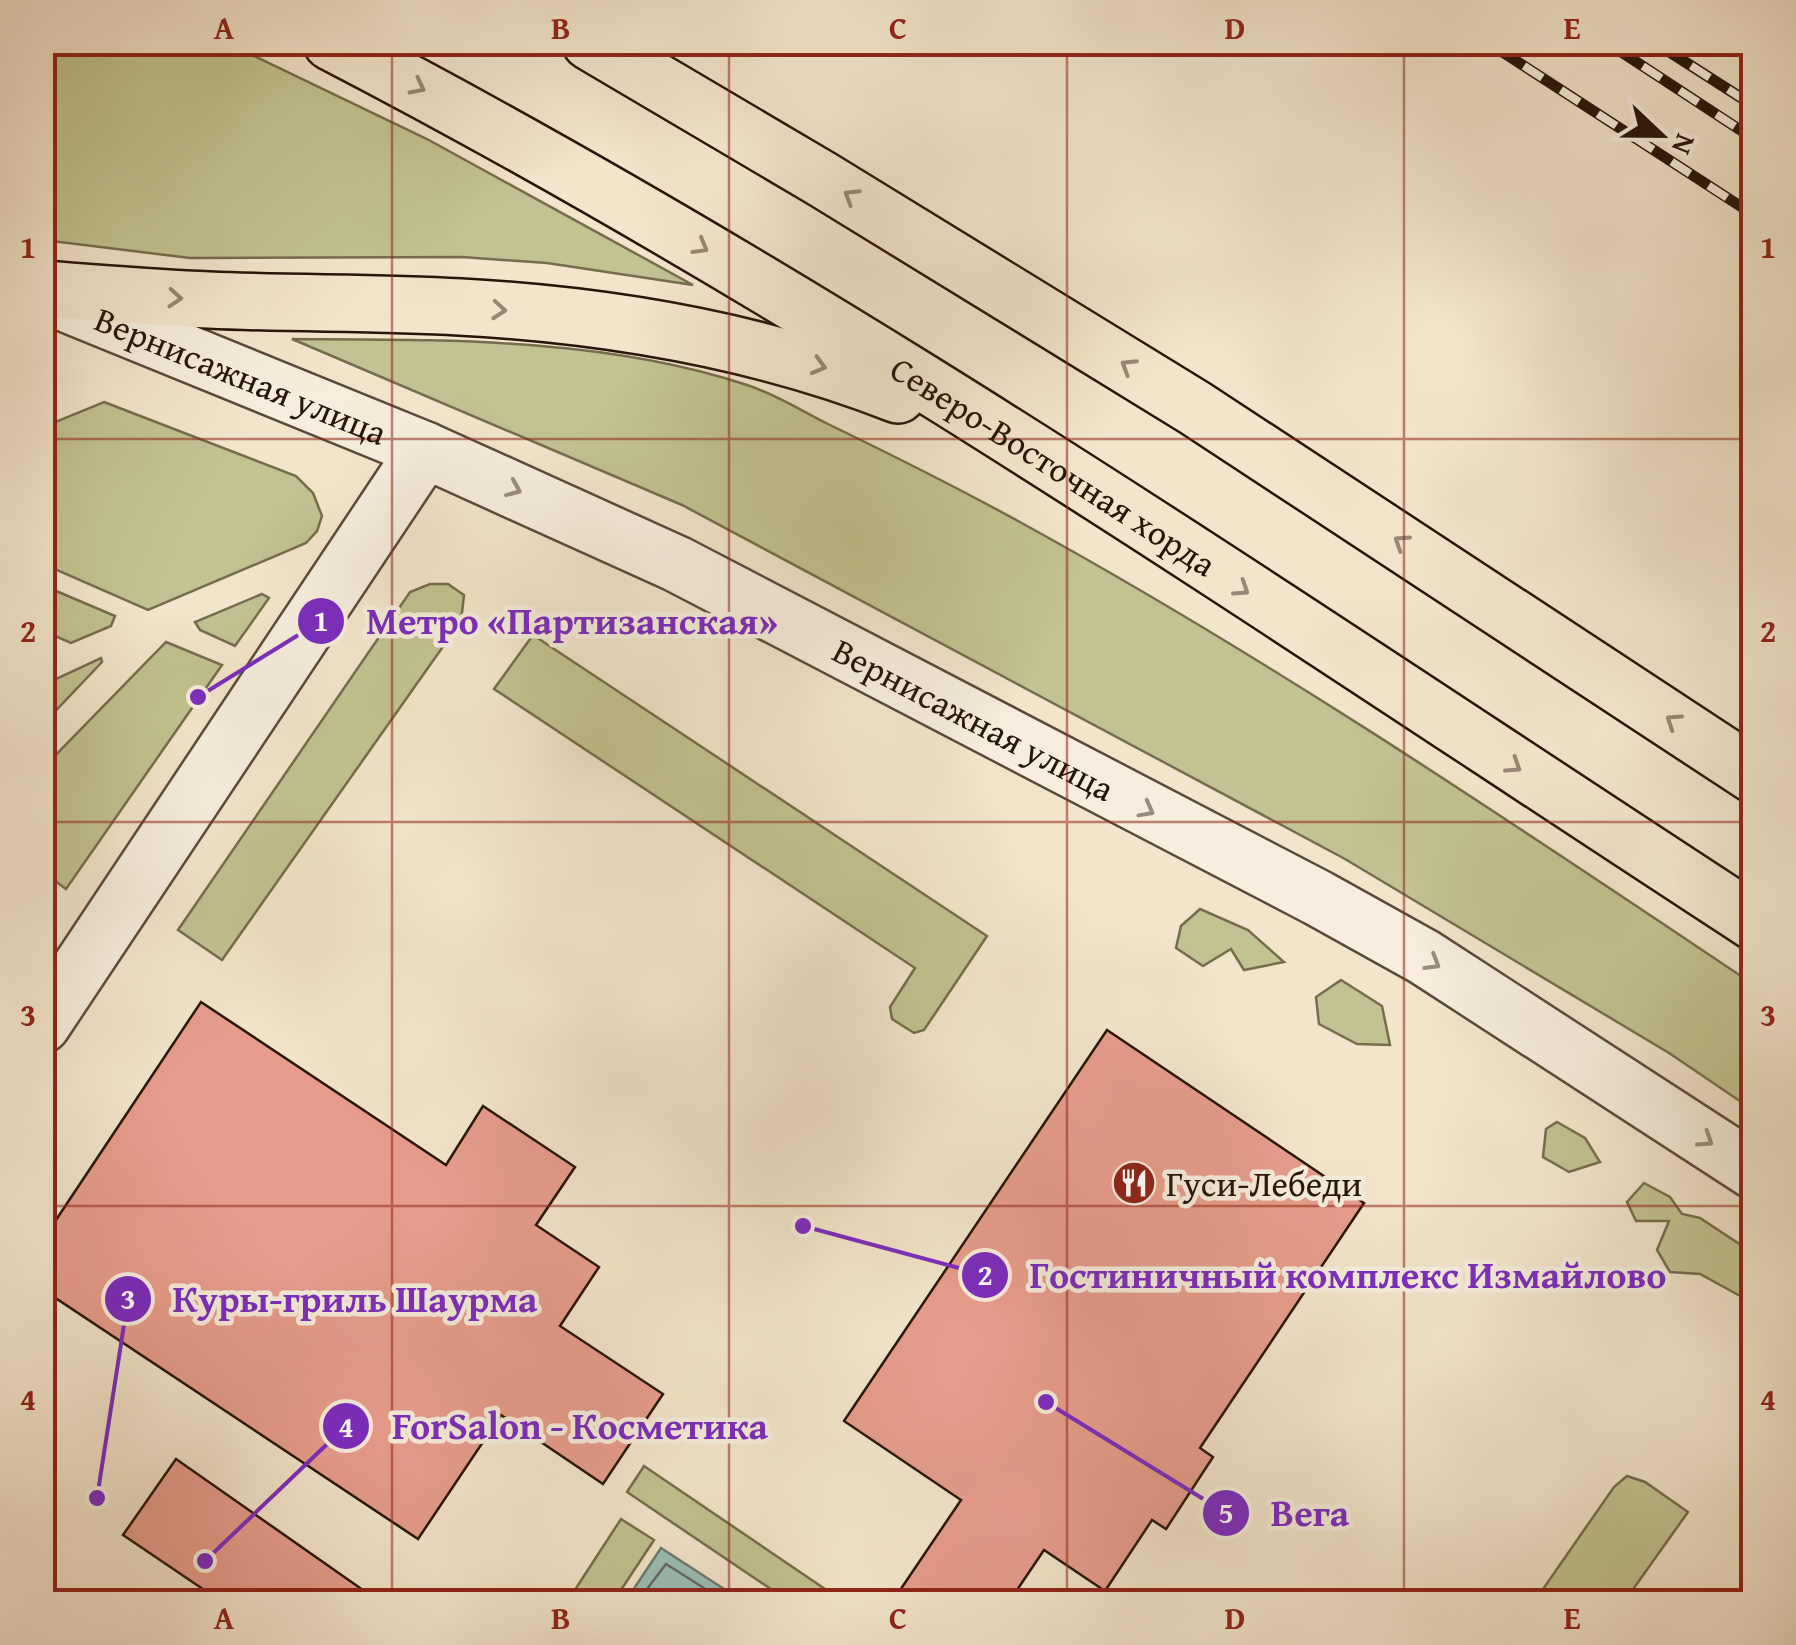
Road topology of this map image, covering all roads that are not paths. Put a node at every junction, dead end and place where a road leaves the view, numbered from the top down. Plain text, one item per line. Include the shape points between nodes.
1 (331, 42) edge
2 (590, 42) edge
3 (42, 292) edge
4 (1011, 438) junction
5 (425, 450) junction
6 (1754, 775) edge
7 (1754, 922) edge
8 (42, 1025) edge
9 (1754, 1171) edge

1 -> 4 main road, Северо-Восточная хорда via 751,276
6 -> 2 main road via 1196,408
3 -> 4 main road via 460,306 595,318 728,341 840,372
3 - 5 street, Вернисажная улица
4 -> 7 main road, Северо-Восточная хорда
5 - 8 street
5 -> 9 street, Вернисажная улица via 677,564 1318,898 1508,1009

